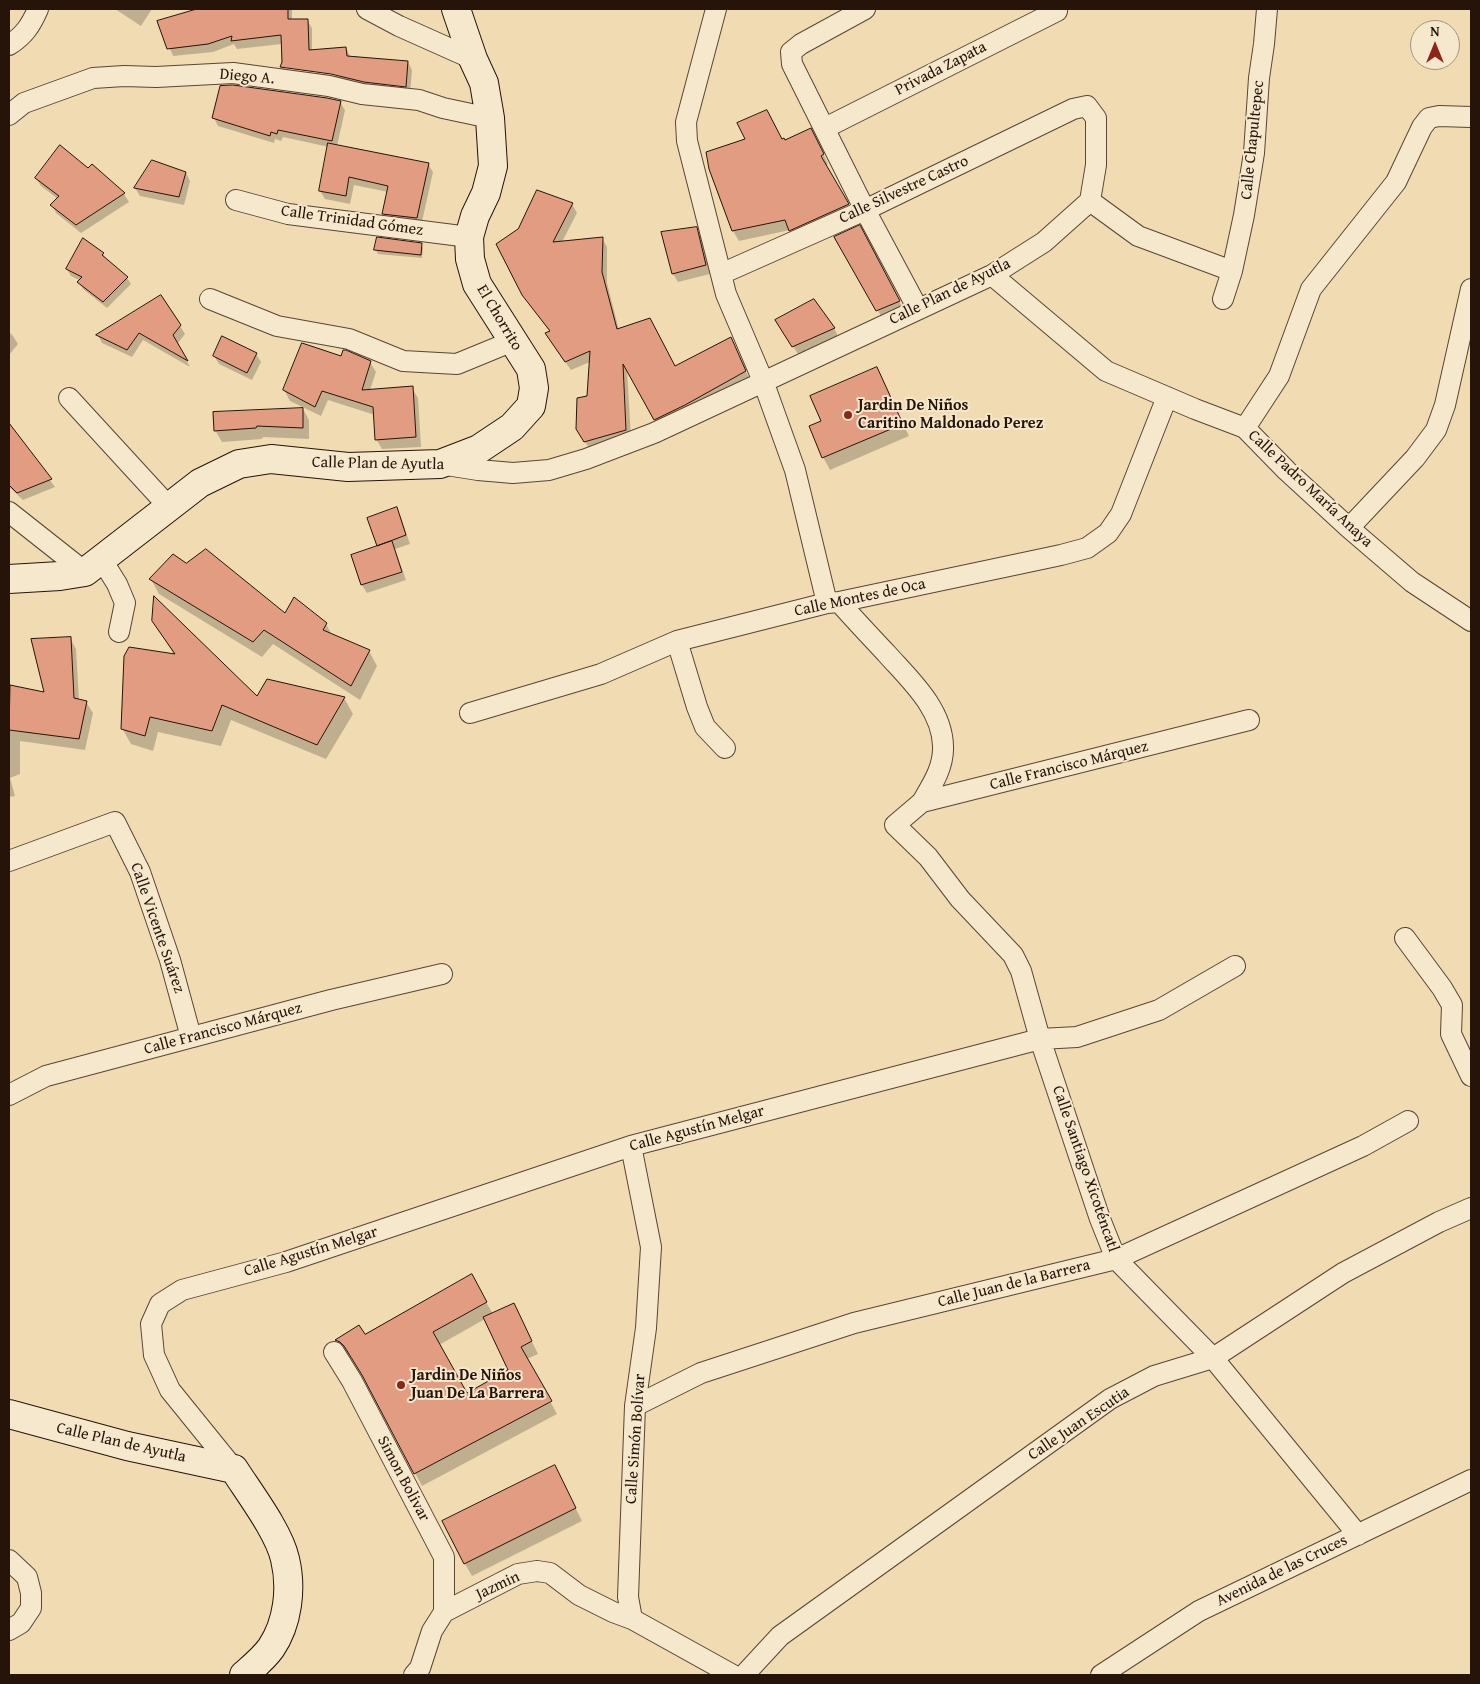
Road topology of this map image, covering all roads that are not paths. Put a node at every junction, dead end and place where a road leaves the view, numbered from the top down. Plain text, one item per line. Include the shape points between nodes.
1 (38, 9) edge
2 (367, 9) edge
3 (456, 9) edge
4 (716, 9) edge
5 (865, 9) edge
6 (1267, 9) edge
7 (1057, 11) dead end
8 (9, 45) edge
9 (473, 59) junction
10 (9, 115) edge
11 (1471, 117) edge
12 (490, 118) junction
13 (825, 128) junction
14 (236, 200) dead end
15 (1090, 201) junction
16 (865, 210) junction
17 (469, 237) junction
18 (1232, 270) junction
19 (721, 274) junction
20 (992, 275) junction
21 (1471, 289) edge
22 (210, 298) dead end
23 (1223, 299) dead end
24 (918, 309) junction
25 (513, 341) junction
26 (763, 381) junction
27 (1167, 397) junction
28 (69, 398) dead end
29 (1245, 428) junction
30 (440, 464) junction
31 (169, 507) junction
32 (9, 512) edge
33 (1349, 528) junction
34 (93, 566) junction
35 (9, 579) edge
36 (833, 603) junction
37 (1471, 621) edge
38 (119, 632) dead end
39 (677, 641) junction
40 (470, 713) dead end
41 (1249, 720) dead end
42 (725, 748) dead end
43 (922, 802) junction
44 (895, 825) joint
45 (9, 862) edge
46 (1406, 938) dead end
47 (1235, 966) dead end
48 (442, 974) dead end
49 (191, 1037) junction
50 (1040, 1039) junction
51 (1471, 1076) edge
52 (9, 1095) edge
53 (1408, 1121) dead end
54 (631, 1146) junction
55 (1471, 1208) edge
56 (1116, 1259) junction
57 (334, 1352) dead end
58 (1213, 1358) junction
59 (635, 1406) junction
60 (9, 1414) edge
61 (234, 1469) junction
62 (1471, 1480) edge
63 (1358, 1535) junction
64 (9, 1560) edge
65 (444, 1612) junction
66 (632, 1619) junction
67 (9, 1630) edge
68 (244, 1675) edge
69 (414, 1675) edge
70 (733, 1675) edge
71 (744, 1675) edge
72 (1101, 1675) edge

1 - 8 street via 31,24
2 - 9 street
3 - 9 street, El Chorrito
4 - 19 street via 686,122 687,141
5 - 13 street via 791,52 792,64
6 - 18 street, Calle Chapultepec via 1254,154
7 - 13 street, Privada Zapata
9 - 12 street, El Chorrito via 484,83
10 - 12 street, Diego A. via 24,103 93,78 232,73 419,100
11 - 29 street via 1429,118 1422,127 1396,182 1311,289 1279,376
12 - 17 street, El Chorrito via 493,166
13 - 16 street
14 - 17 street, Calle Trinidad Gómez via 288,214
15 - 16 street, Calle Silvestre Castro via 1096,165 1096,118 1087,106 1073,109
15 - 18 street via 1138,236
15 - 20 street, Calle Plan de Ayutla via 1044,242
16 - 19 street, Calle Silvestre Castro
16 - 24 street
17 - 25 street, El Chorrito via 470,259 477,284
18 - 23 street, Calle Chapultepec
19 - 26 street via 726,294
20 - 24 street, Calle Plan de Ayutla
20 - 27 street, Calle Padro María Anaya via 1106,371
21 - 33 street via 1445,405 1436,430 1415,458
22 - 25 street via 277,326 349,339 403,361 457,364
24 - 26 street, Calle Plan de Ayutla
25 - 30 street, El Chorrito via 530,369 534,388 530,406 512,427 479,449
26 - 30 street, Calle Plan de Ayutla via 654,433 586,460 549,470 513,474
26 - 36 street via 795,470
27 - 29 street, Calle Padro María Anaya
27 - 36 street, Calle Montes de Oca via 1121,514 1108,533 1086,548
28 - 31 street
29 - 33 street, Calle Padro María Anaya
30 - 31 street, Calle Plan de Ayutla via 348,467 272,460 239,464 200,483
31 - 34 street, Calle Plan de Ayutla
32 - 34 street
33 - 37 street, Calle Padro María Anaya via 1412,582
34 - 35 street, Calle Plan de Ayutla via 60,576
34 - 38 street via 117,584 125,603
36 - 39 street, Calle Montes de Oca
36 - 43 street via 909,678 927,700 938,721 943,745 940,769
39 - 40 street, Calle Montes de Oca via 601,674
39 - 42 street via 705,727
41 - 43 street, Calle Francisco Márquez
43 - 44 street, Calle Francisco Márquez
44 - 50 street, Calle Santiago Xicoténcatl via 928,857 960,898 1013,955 1021,971
45 - 49 street, Calle Vicente Suárez via 115,822 140,872 170,960
46 - 51 street via 1452,1005 1451,1034
47 - 50 street, Calle Agustín Melgar via 1159,1010 1077,1037
48 - 49 street, Calle Francisco Márquez
49 - 52 street, Calle Francisco Márquez via 46,1076
50 - 54 street, Calle Agustín Melgar
50 - 56 street, Calle Santiago Xicoténcatl
53 - 56 street, Calle Juan de la Barrera via 1354,1150
54 - 59 street, Calle Simón Bolívar via 652,1247 646,1328
54 - 61 street, Calle Agustín Melgar via 286,1262 182,1290 160,1304 150,1324 154,1355 170,1390
55 - 58 street, Calle Juan Escutia via 1343,1273
56 - 58 street, Calle Santiago Xicoténcatl
56 - 59 street, Calle Juan de la Barrera via 854,1323 701,1373
57 - 65 street, Simon Bolivar via 444,1557
58 - 63 street, Calle Santiago Xicoténcatl
58 - 71 street, Calle Juan Escutia via 1154,1376 1110,1399 780,1636
59 - 66 street, Calle Simón Bolívar via 628,1597
60 - 61 street, Calle Plan de Ayutla via 127,1446
61 - 68 street via 271,1527 285,1559 288,1587 285,1619 271,1648
62 - 63 street, Avenida de las Cruces
63 - 72 street, Avenida de las Cruces via 1199,1611
64 - 67 street via 27,1577 31,1593 31,1608 21,1623
65 - 66 street, Jazmin via 518,1574 537,1571 550,1573 579,1595
65 - 69 street
66 - 70 street

